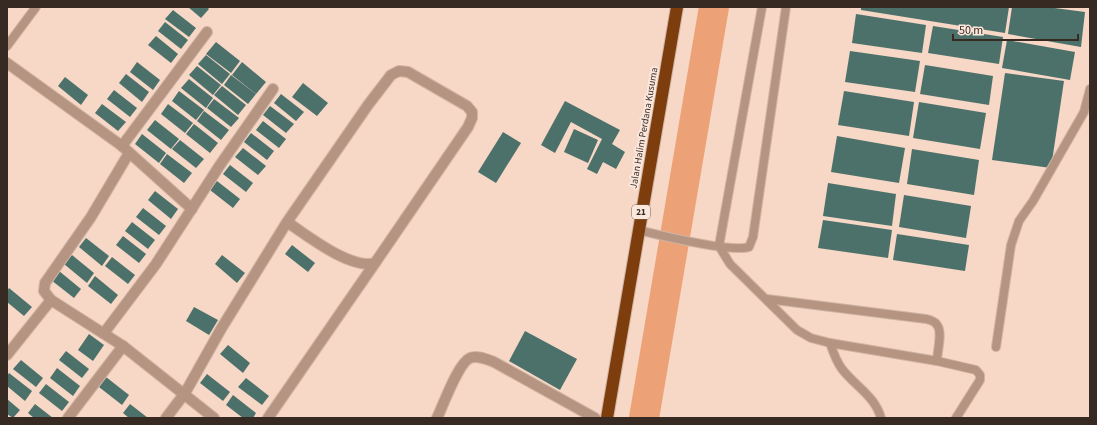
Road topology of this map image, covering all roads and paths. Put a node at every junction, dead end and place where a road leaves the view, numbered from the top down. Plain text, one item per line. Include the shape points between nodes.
1 (36, 7) edge
2 (677, 7) edge
3 (762, 7) edge
4 (786, 7) edge
5 (207, 32) dead end
6 (7, 46) edge
7 (7, 63) edge
8 (273, 89) dead end
9 (1090, 90) edge
10 (122, 146) junction
11 (129, 153) junction
12 (192, 208) junction
13 (287, 222) junction
14 (638, 230) junction
15 (719, 246) junction
16 (375, 263) junction
17 (51, 300) junction
18 (768, 300) junction
19 (104, 333) junction
20 (830, 343) junction
21 (122, 346) junction
22 (996, 347) dead end
23 (7, 355) edge
24 (937, 361) junction
25 (185, 393) junction
26 (68, 418) edge
27 (166, 418) edge
28 (214, 418) edge
29 (268, 418) edge
30 (437, 418) edge
31 (595, 418) edge
32 (607, 418) edge
33 (881, 418) edge
34 (956, 418) edge

1 - 6 lane
2 - 14 highway, Jalan Halim Perdana Kusuma / 21
3 - 15 lane
4 - 15 lane via 753,237 749,247 743,249
5 - 10 street
7 - 10 street
8 - 12 street
9 - 22 lane via 1084,112 1015,230
10 - 11 street
11 - 12 street
11 - 17 street via 91,217 45,284 44,291
12 - 19 street via 156,264
13 - 16 street via 346,259 359,264
13 - 16 street via 380,88 391,75 400,71 408,72 467,106 472,112 472,118
13 - 25 street
14 - 15 lane
14 - 32 highway, Jalan Halim Perdana Kusuma / 21
15 - 18 lane via 730,264
16 - 29 street
17 - 19 street
17 - 23 street
18 - 20 lane via 797,330 811,338
18 - 24 lane via 926,319 938,326
19 - 21 street
20 - 24 lane
20 - 33 lane via 835,358 843,370 872,400
21 - 25 street
21 - 26 street
24 - 34 lane via 976,370 980,375 980,380
25 - 27 street
25 - 28 street
30 - 31 street via 462,366 468,358 475,356 494,362

